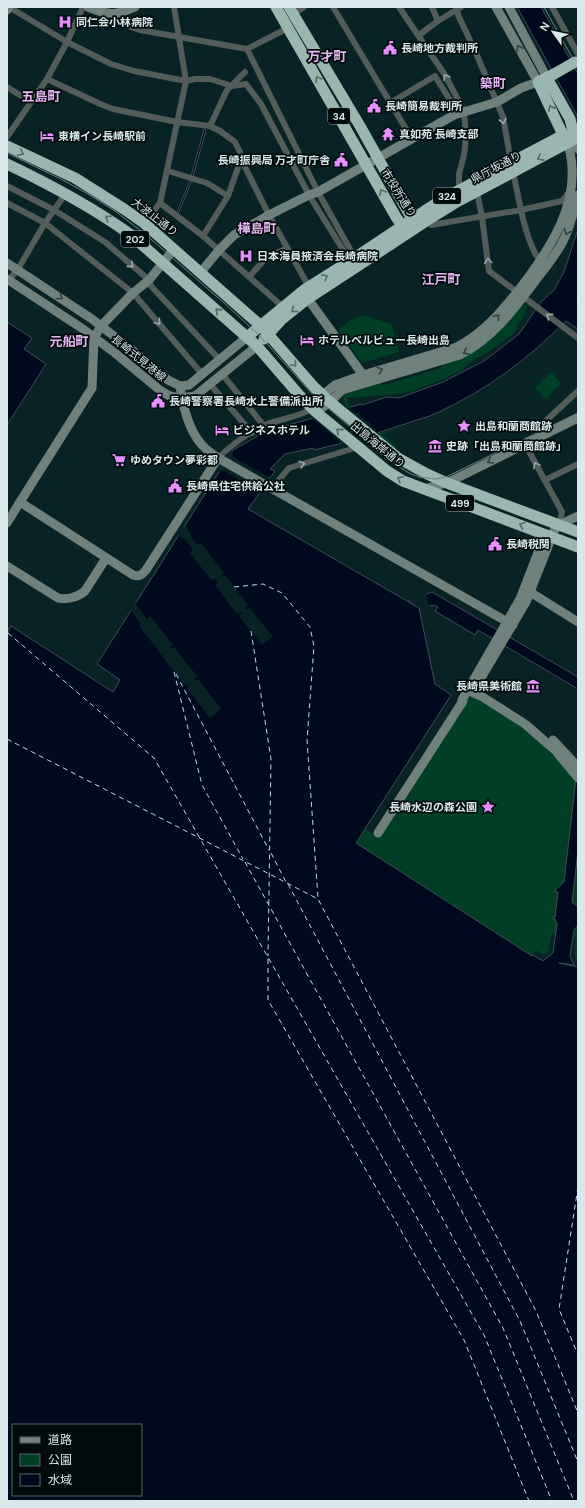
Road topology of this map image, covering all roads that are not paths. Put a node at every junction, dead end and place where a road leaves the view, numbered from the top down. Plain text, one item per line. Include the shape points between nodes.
1 (9, 7) edge
2 (83, 7) edge
3 (88, 7) edge
4 (135, 7) edge
5 (174, 7) edge
6 (276, 7) edge
7 (304, 7) edge
8 (333, 7) edge
9 (399, 7) edge
10 (432, 7) edge
11 (458, 7) edge
12 (496, 7) edge
13 (509, 7) edge
14 (552, 7) edge
15 (7, 10) edge
16 (111, 14) junction
17 (288, 17) edge
18 (438, 21) junction
19 (419, 35) junction
20 (180, 37) junction
21 (67, 42) junction
22 (247, 49) junction
23 (577, 59) edge
24 (245, 72) dead end
25 (546, 78) junction
26 (47, 79) junction
27 (186, 81) junction
28 (232, 86) junction
29 (7, 87) edge
30 (31, 102) junction
31 (497, 102) junction
32 (390, 103) junction
33 (461, 112) junction
34 (177, 122) junction
35 (210, 126) junction
36 (573, 137) edge
37 (7, 138) edge
38 (412, 139) junction
39 (7, 146) edge
40 (377, 158) junction
41 (241, 159) junction
42 (7, 164) edge
43 (366, 164) junction
44 (512, 167) junction
45 (168, 171) junction
46 (7, 186) edge
47 (459, 190) junction
48 (318, 192) junction
49 (477, 192) junction
50 (574, 192) edge
51 (66, 193) junction
52 (309, 195) junction
53 (228, 196) junction
54 (160, 202) junction
55 (7, 203) edge
56 (54, 210) junction
57 (521, 210) junction
58 (269, 215) junction
59 (482, 217) junction
60 (412, 219) junction
61 (426, 221) junction
62 (45, 223) junction
63 (144, 223) junction
64 (407, 228) junction
65 (203, 236) junction
66 (288, 248) junction
67 (174, 249) junction
68 (219, 250) junction
69 (352, 260) junction
70 (163, 262) junction
71 (545, 262) junction
72 (7, 263) edge
73 (18, 269) junction
74 (201, 272) junction
75 (249, 277) junction
76 (8, 280) edge
77 (149, 280) junction
78 (309, 287) junction
79 (133, 293) junction
80 (520, 294) junction
81 (308, 299) junction
82 (283, 307) junction
83 (101, 326) junction
84 (265, 330) junction
85 (246, 337) junction
86 (94, 338) junction
87 (578, 338) edge
88 (257, 346) junction
89 (220, 360) junction
90 (202, 374) junction
91 (222, 374) junction
92 (363, 375) junction
93 (210, 384) junction
94 (180, 386) junction
95 (578, 391) edge
96 (182, 398) junction
97 (327, 399) junction
98 (314, 410) junction
99 (578, 418) edge
100 (264, 426) junction
101 (252, 433) junction
102 (542, 436) junction
103 (525, 444) junction
104 (358, 447) junction
105 (222, 460) junction
106 (578, 464) edge
107 (544, 480) junction
108 (447, 483) junction
109 (270, 486) junction
110 (423, 489) junction
111 (20, 502) junction
112 (578, 516) edge
113 (7, 522) edge
114 (559, 525) junction
115 (578, 532) edge
116 (550, 536) junction
117 (578, 547) edge
118 (106, 558) junction
119 (7, 566) edge
120 (530, 592) junction
121 (578, 622) edge
122 (510, 624) junction
123 (471, 688) junction
124 (575, 766) edge
125 (578, 778) edge
126 (378, 833) dead end

1 - 15 street
1 - 21 street
2 - 21 street
3 - 16 street
4 - 16 street via 123,13
5 - 20 street
6 - 17 highway, 市役所通り / 34
7 - 17 street
8 - 32 street
9 - 19 street
10 - 18 street
11 - 18 street
11 - 31 street via 458,15
25 -> 12 street
13 - 25 street
14 - 23 street
16 - 20 street via 125,25
17 - 22 street
17 - 40 highway, 市役所通り / 34
43 -> 17 highway, 市役所通り / 34
18 - 19 street
33 -> 19 street via 445,75
20 - 22 street
20 - 27 street
21 - 26 street
21 - 27 street via 112,64
22 - 48 street
23 - 25 highway, bridge
24 - 28 street
25 - 31 street via 521,88
25 - 36 highway
26 - 30 street
26 - 34 street via 98,103
27 - 28 street via 210,79
27 - 34 street
28 - 35 street via 227,90
28 - 52 street via 246,84 262,104
29 - 30 street
30 - 37 street
31 - 33 street
31 -> 44 street via 503,117
32 - 33 street via 435,76
32 - 38 street
33 - 38 street
33 - 47 street via 466,136 459,174
34 - 35 street
34 - 45 street
35 - 41 street via 235,142
36 - 44 highway, 県庁坂通り / 324
36 - 50 street via 570,151
38 - 40 street
39 -> 63 highway, 大波止通り / 202 via 74,178
40 - 43 street
40 - 60 highway, 市役所通り / 34
41 - 53 street
41 - 58 street
42 - 51 highway, 202
43 - 48 street
64 -> 43 highway, 市役所通り / 34
44 - 47 highway, 県庁坂通り / 324
44 - 49 highway, 県庁坂通り / 324
44 - 57 street
45 - 53 street via 207,183
45 - 54 street
46 - 56 street
47 - 60 highway, 県庁坂通り / 324
48 - 52 street
48 - 69 street
49 - 59 street
49 - 61 highway, 県庁坂通り / 324
50 - 57 street via 564,200
50 - 71 street via 572,219 564,238
51 - 56 street
70 -> 51 highway, 202 via 110,220
52 - 58 street
52 - 69 street
53 - 65 street
54 - 63 street
54 - 65 street
55 - 62 street
56 - 62 street
56 -> 77 street via 105,242
57 - 59 street
57 - 71 street via 535,255
58 - 66 street
58 - 68 street via 234,235
59 - 61 street via 431,225
80 -> 59 street via 489,271
60 - 64 highway, 県庁坂通り / 324
61 - 64 highway, 県庁坂通り / 324
62 - 73 street
62 - 79 street
63 - 67 highway, 大波止通り / 202
64 - 69 highway, 県庁坂通り
64 - 81 highway, 県庁坂通り
65 - 68 street
66 - 75 street via 265,259
66 - 78 street
67 - 70 street
67 - 74 highway, 大波止通り / 202
68 - 74 street
68 - 75 street
78 -> 69 highway, 県庁坂通り
70 - 77 street
85 -> 70 highway, 202
71 - 80 street
72 - 73 street, 長崎式見港線
73 - 76 street
73 -> 83 street, 長崎式見港線
74 - 84 highway, 大波止通り / 202
75 - 82 street
76 - 86 street, 長崎式見港線 via 65,316
77 - 79 street
77 - 89 street via 151,286
78 - 82 highway, 県庁坂通り
79 - 83 street
79 -> 90 street
87 -> 80 street
92 -> 80 street via 468,341
80 -> 97 street via 500,325 472,349 460,355 342,390
81 -> 84 highway, 県庁坂通り
81 - 92 street
82 - 84 highway, 県庁坂通り
83 - 86 street
83 - 94 street, 長崎式見港線 via 168,380
84 - 85 highway, 県庁坂通り
84 - 88 highway, 県庁坂通り
84 -> 97 highway, 出島海岸通り / 499
85 - 88 highway, 202
85 - 89 street, 長崎式見港線
86 - 96 street, 長崎式見港線 via 161,391
86 - 111 street via 92,388
88 - 91 street
88 - 98 highway, 出島海岸通り / 499
89 - 90 street, 長崎式見港線
90 - 94 street, 長崎式見港線 via 189,385
91 - 93 street
91 - 100 street
92 - 97 street via 335,385
93 - 96 street via 195,396
93 - 101 street
94 - 96 street
95 - 102 street via 538,428
96 - 105 street via 196,437
97 - 98 street
97 - 108 highway, 出島海岸通り / 499 via 406,464
98 - 100 street
104 -> 98 highway, 出島海岸通り / 499
99 - 102 street
100 - 101 street
101 - 105 street via 230,447
102 - 103 street
107 -> 103 street
103 -> 108 street
109 -> 104 street via 289,468
110 -> 104 highway, 出島海岸通り / 499 via 387,471
105 - 109 street
105 - 118 street via 143,574 133,575
106 - 107 street
107 - 114 street via 562,512
108 - 110 street
108 - 114 highway, 出島海岸通り / 499
109 - 122 street
116 -> 110 highway, 出島海岸通り / 499
111 - 113 street
111 - 118 street
112 - 114 street
114 - 115 highway, 出島海岸通り / 499
114 - 116 street
116 - 117 highway, 出島海岸通り / 499
116 - 120 street
116 - 122 street via 542,542
118 - 119 street via 85,591 66,599 58,598
120 - 121 street
120 - 122 street
122 - 123 street
123 - 124 street via 525,724
123 - 126 street
124 - 125 street

